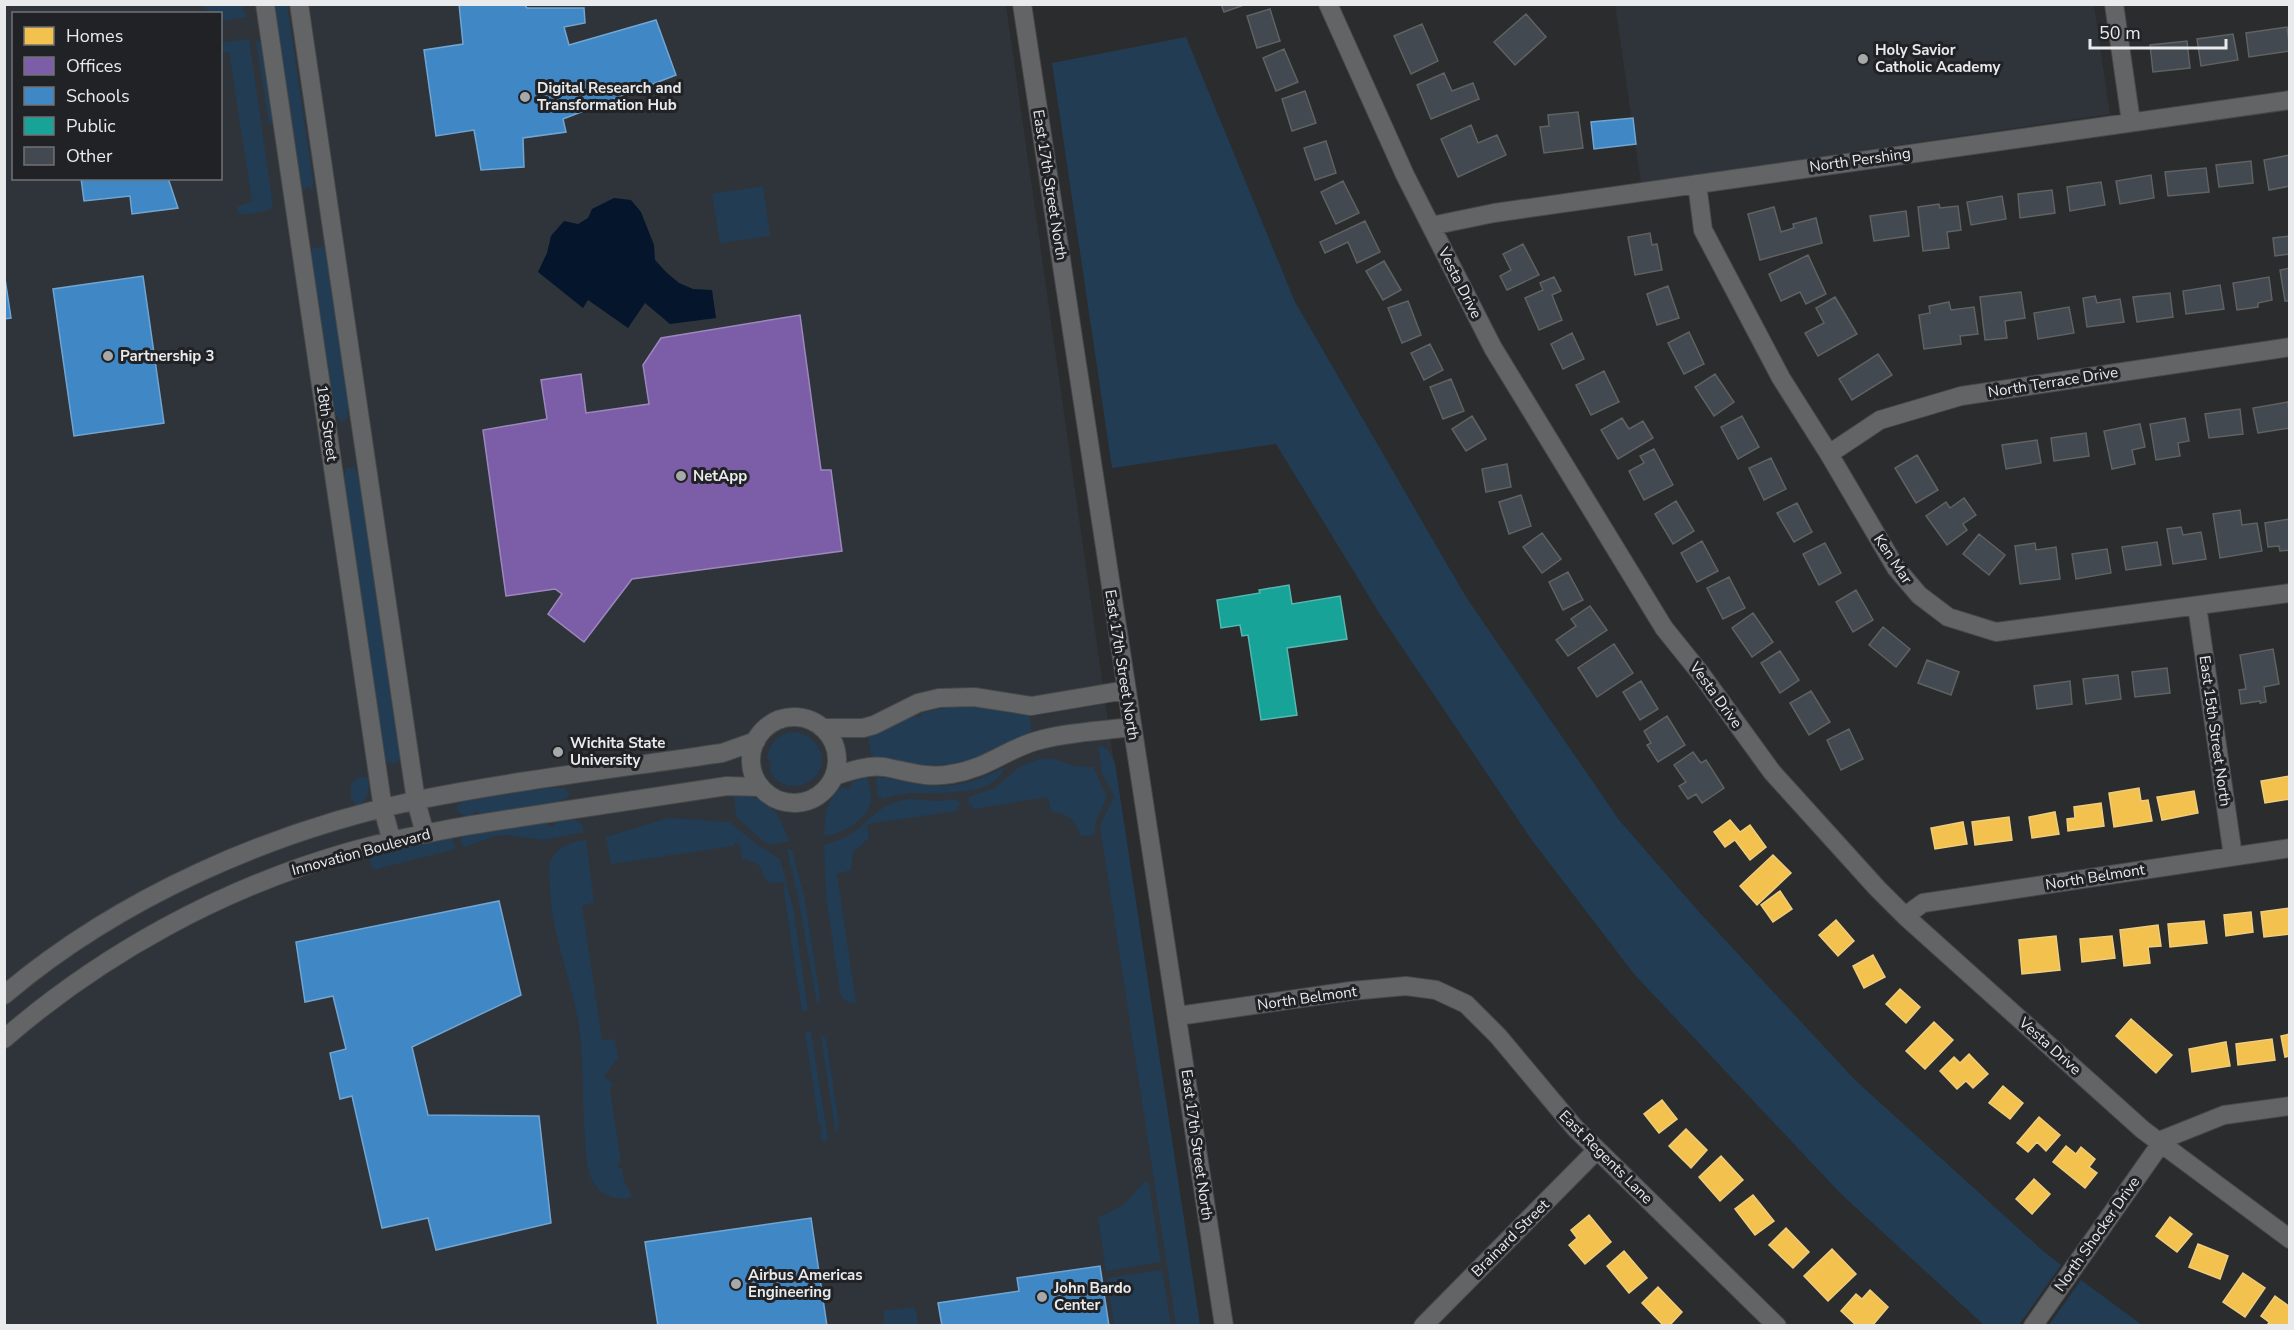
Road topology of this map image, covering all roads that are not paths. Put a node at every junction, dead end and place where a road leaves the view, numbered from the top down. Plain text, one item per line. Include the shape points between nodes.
1 (265, 4) edge
2 (298, 4) edge
3 (1022, 4) edge
4 (2114, 4) edge
5 (1336, 6) edge
6 (2289, 100) edge
7 (2131, 122) junction
8 (1697, 184) junction
9 (1431, 226) junction
10 (2289, 347) edge
11 (1830, 454) junction
12 (2289, 593) edge
13 (2197, 606) junction
14 (1126, 690) junction
15 (1132, 727) junction
16 (823, 728) junction
17 (756, 741) junction
18 (834, 776) junction
19 (761, 787) junction
20 (416, 801) junction
21 (382, 809) junction
22 (425, 834) junction
23 (392, 842) junction
24 (2289, 848) edge
25 (2233, 856) junction
26 (1905, 916) junction
27 (1437, 990) joint
28 (4, 995) edge
29 (1178, 1016) junction
30 (4, 1039) edge
31 (2289, 1106) edge
32 (2161, 1144) junction
33 (1597, 1150) junction
34 (2289, 1239) edge
35 (1224, 1326) edge
36 (1423, 1326) edge
37 (1777, 1326) edge
38 (2033, 1326) edge

1 - 21 street, 18th Street
2 - 20 street, 18th Street
3 - 14 street, East 17th Street North
4 - 7 street
5 - 9 street, Vesta Drive via 1405,175
6 - 7 street, North Pershing
7 - 8 street, North Pershing
8 - 9 street, North Pershing via 1494,213
8 - 11 street, Ken Mar via 1704,230 1781,378
9 - 26 street, Vesta Drive via 1493,348 1664,628 1772,772
10 - 11 street, North Terrace Drive via 1961,396 1880,420
11 - 13 street, Ken Mar via 1896,568 1919,596 1948,617 1995,632
12 - 13 street, Ken Mar
13 - 25 street, East 15th Street North
14 - 15 street, East 17th Street North
14 - 16 street via 1031,706 974,697 939,698 918,703 863,728
15 - 18 street via 1036,741 983,766 951,775 929,776 882,767
15 - 29 street, East 17th Street North
16 - 17 street via 800,717 786,718 774,722
16 - 18 street via 835,746
17 - 19 street via 752,765
17 - 20 street via 722,753
18 - 19 street, Innovation Boulevard via 825,791 799,803 779,800
19 - 22 street, Innovation Boulevard via 727,786
20 - 21 street
20 - 22 street, 18th Street
21 - 23 street, 18th Street
21 - 28 street via 268,843 164,890 99,926
22 - 23 street, Innovation Boulevard
23 - 30 street, Innovation Boulevard via 285,873 169,926 65,990
24 - 25 street, North Belmont
25 - 26 street, North Belmont via 1923,903
26 - 32 street, Vesta Drive
27 - 29 street, North Belmont via 1406,986 1373,989
27 - 33 street, East Regents Lane via 1466,1004 1498,1036
29 - 35 street, East 17th Street North
31 - 32 street via 2224,1115 2164,1139
32 - 34 street, Vesta Drive
32 - 38 street, North Shocker Drive
33 - 36 street, Brainard Street
33 - 37 street, East Regents Lane

